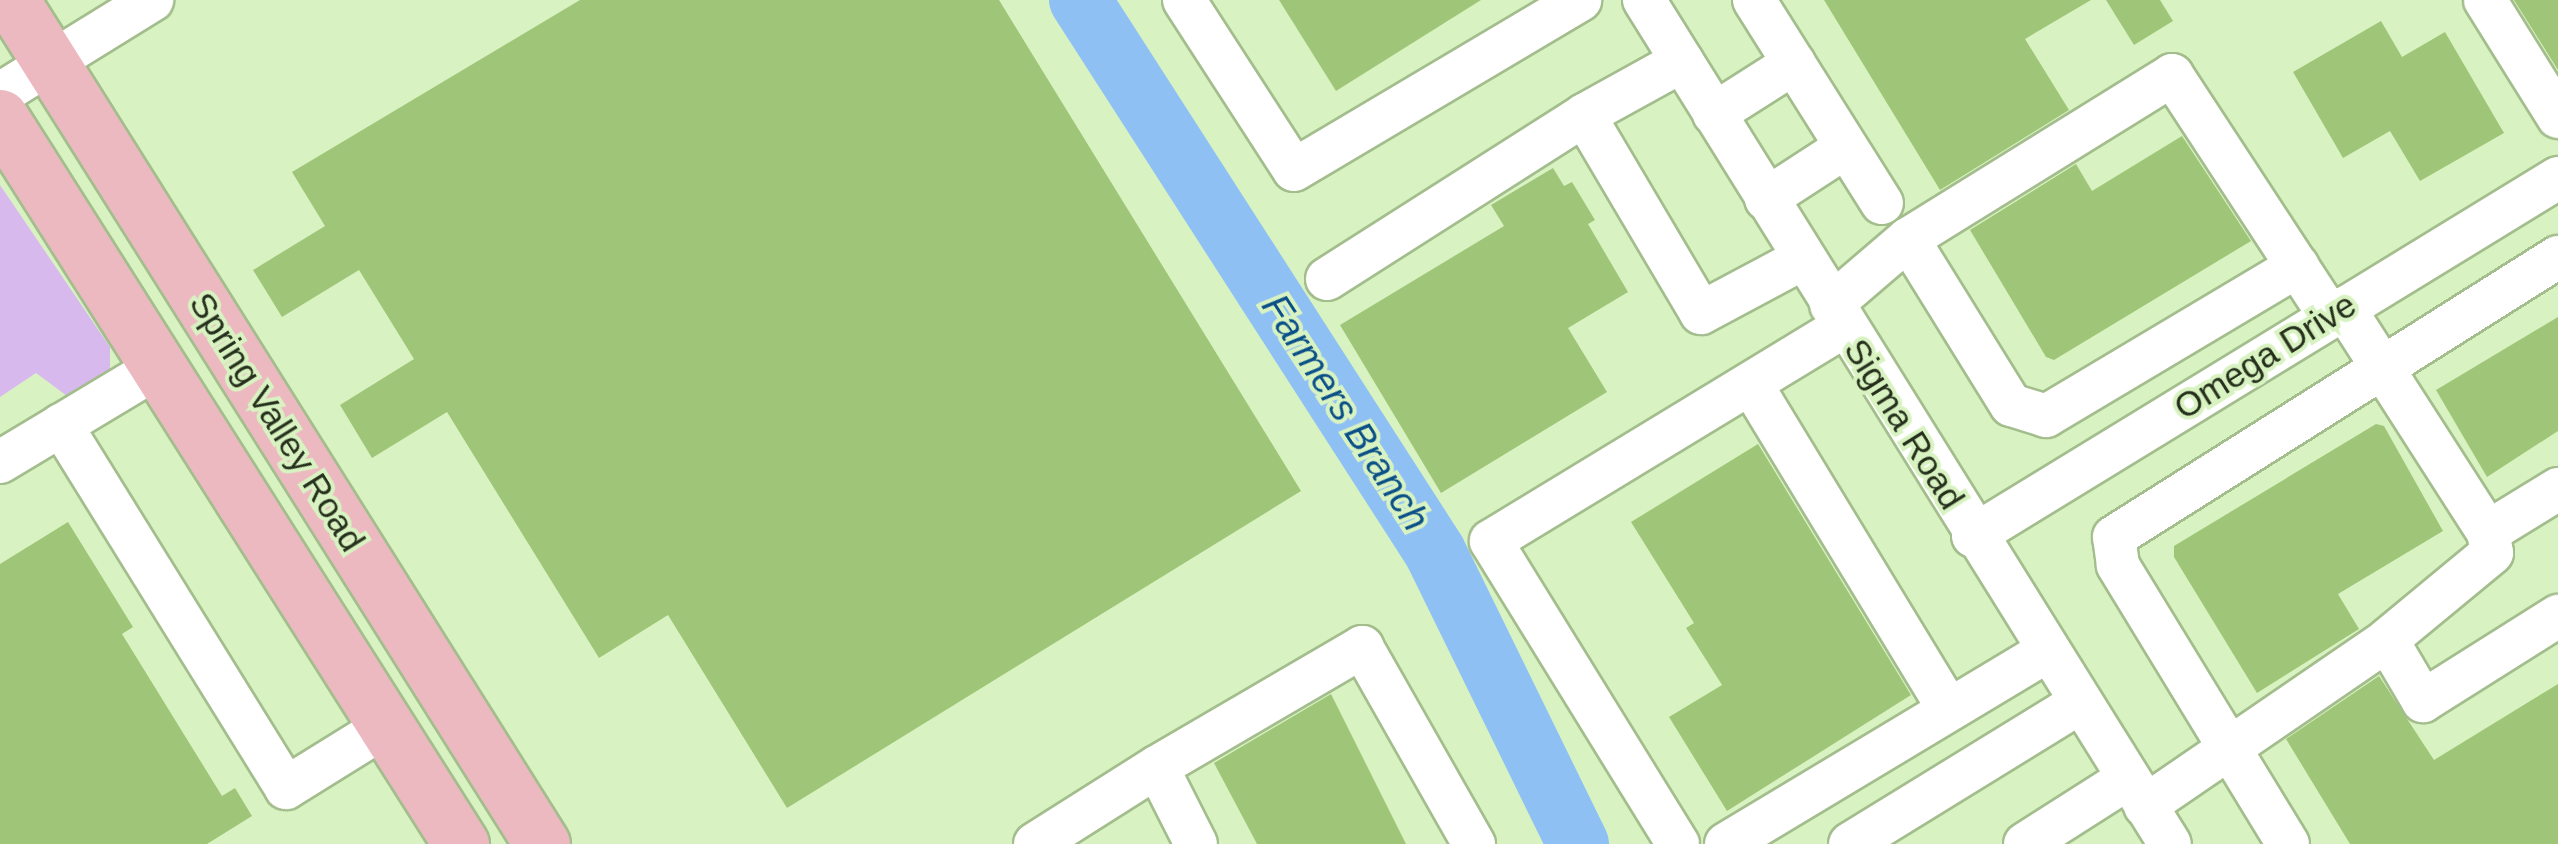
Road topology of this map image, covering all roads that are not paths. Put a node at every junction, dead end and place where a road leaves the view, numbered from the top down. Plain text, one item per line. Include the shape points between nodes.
1 (11, 0) edge
2 (152, 0) edge
3 (1184, 0) edge
4 (1580, 0) edge
5 (1644, 0) edge
6 (1754, 0) edge
7 (2485, 0) edge
8 (1530, 12) edge
9 (1682, 61) junction
10 (50, 62) junction
11 (1794, 63) junction
12 (0, 94) edge
13 (1714, 114) junction
14 (1584, 116) junction
15 (2558, 117) edge
16 (0, 118) edge
17 (1846, 147) junction
18 (2558, 178) edge
19 (1766, 199) junction
20 (1882, 203) dead end
21 (1908, 239) junction
22 (2558, 256) edge
23 (1802, 259) junction
24 (2298, 266) junction
25 (1327, 279) dead end
26 (2337, 312) junction
27 (1838, 316) junction
28 (2381, 365) junction
29 (158, 367) junction
30 (1751, 384) junction
31 (61, 426) junction
32 (0, 462) edge
33 (2558, 489) edge
34 (2488, 532) junction
35 (1973, 536) junction
36 (2558, 616) edge
37 (2387, 640) junction
38 (2046, 652) junction
39 (2078, 704) junction
40 (1949, 710) junction
41 (386, 726) junction
42 (2229, 752) junction
43 (1157, 768) junction
44 (2136, 793) junction
45 (2049, 838) edge
46 (461, 844) edge
47 (542, 844) edge
48 (1035, 844) edge
49 (1196, 844) edge
50 (1474, 844) edge
51 (1678, 844) edge
52 (1726, 844) edge
53 (1850, 844) edge
54 (2170, 844) edge
55 (2288, 844) edge

1 - 10 main road, Spring Valley Road
2 - 10 street
3 - 8 street via 1294,170
4 - 8 street
5 - 9 street, Sigma Road
6 - 11 street
7 - 15 street
9 - 13 street, Sigma Road
9 - 14 street
10 - 12 street
10 - 47 main road, Spring Valley Road
11 - 13 street
11 - 17 street
13 - 19 street, Sigma Road
14 - 23 street via 1701,313
14 - 25 street
16 - 29 main road, Spring Valley Road
17 - 19 street
17 - 20 street
18 - 26 street, Omega Drive
19 - 23 street, Sigma Road
21 - 24 street via 2011,405 2046,416
21 - 24 street via 2172,75
21 - 27 street
22 - 28 street
23 - 27 street, Sigma Road
24 - 26 street
26 - 28 street
26 - 35 street, Omega Drive
27 - 30 street
27 - 35 street, Sigma Road
28 - 34 street
28 - 42 street via 2120,529 2112,543 2118,565
29 - 31 street
29 - 41 main road, Spring Valley Road
30 - 40 street
30 - 51 street via 1490,541
31 - 32 street
31 - 41 street via 286,788
33 - 34 street
34 - 37 street via 2492,553
35 - 38 street, Sigma Road
36 - 37 street via 2423,701
37 - 42 street
38 - 39 street, Sigma Road
38 - 40 street
39 - 44 street, Sigma Road
39 - 53 street
40 - 52 street
41 - 46 main road, Spring Valley Road
42 - 44 street
42 - 55 street
43 - 48 street
43 - 49 street
43 - 50 street via 1362,648
44 - 45 street
44 - 54 street, Sigma Road

